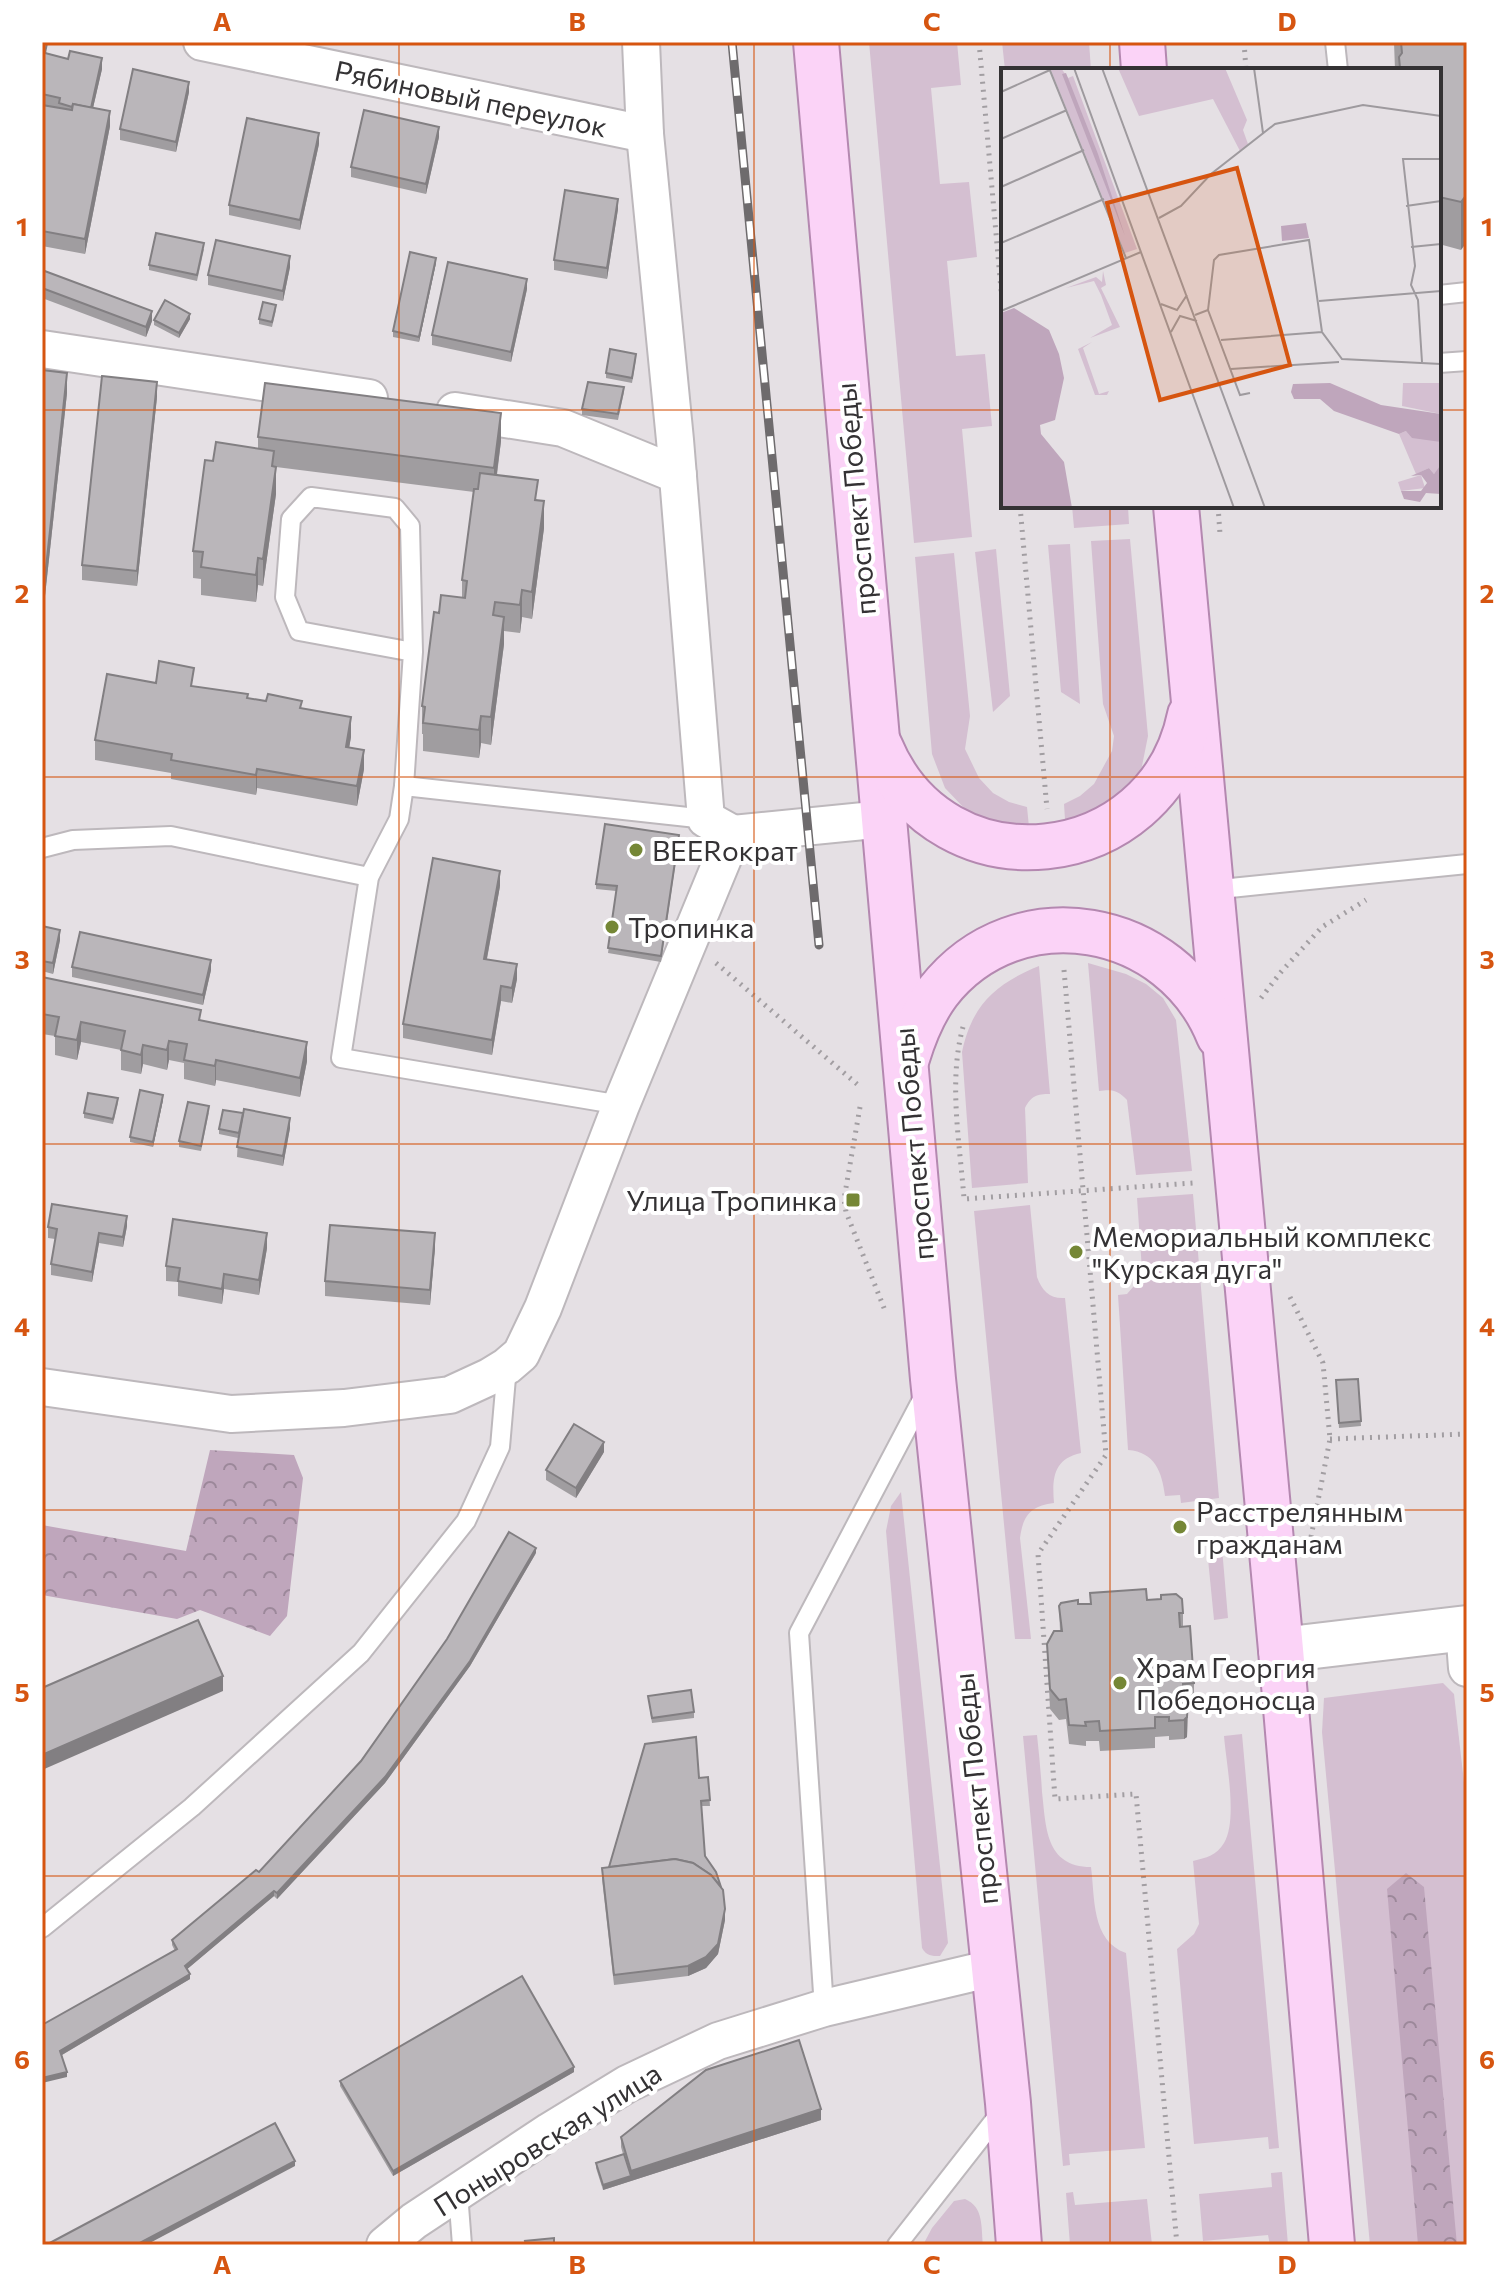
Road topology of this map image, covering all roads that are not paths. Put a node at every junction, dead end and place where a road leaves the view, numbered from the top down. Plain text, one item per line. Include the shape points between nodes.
1 (202, 42) edge
2 (641, 42) edge
3 (816, 42) edge
4 (1142, 42) edge
5 (1335, 42) edge
6 (1144, 68) edge
7 (1338, 68) edge
8 (645, 134) junction
9 (1467, 292) edge
10 (1441, 295) edge
11 (42, 349) edge
12 (1467, 361) edge
13 (1441, 363) edge
14 (678, 475) junction
15 (1176, 508) edge
16 (413, 652) junction
17 (1193, 702) junction
18 (876, 737) junction
19 (404, 786) junction
20 (884, 819) junction
21 (719, 827) junction
22 (42, 848) edge
23 (1467, 864) edge
24 (369, 877) junction
25 (1210, 890) junction
26 (1225, 1050) junction
27 (905, 1064) junction
28 (621, 1105) junction
29 (507, 1366) junction
30 (933, 1379) junction
31 (42, 1387) edge
32 (1466, 1641) edge
33 (1281, 1650) junction
34 (42, 1928) edge
35 (993, 1968) junction
36 (824, 2008) junction
37 (1008, 2103) junction
38 (458, 2193) junction
39 (385, 2245) edge
40 (462, 2245) edge
41 (897, 2245) edge
42 (1019, 2245) edge
43 (1332, 2245) edge

1 - 8 street, Рябиновый переулок
2 - 8 street
3 - 18 main road, проспект Победы
4 - 6 main road
5 - 7 lane
8 - 14 street
9 - 10 lane
11 - 14 street via 563,428
12 - 13 lane
14 - 21 street
15 - 17 main road
16 - 16 lane via 299,631 285,597 291,519 311,497 395,508 410,526
16 - 19 lane
17 - 18 main road via 1177,756 1145,801 1100,833 1046,848 991,843 940,821 900,782
17 - 25 main road
18 - 20 main road, проспект Победы
19 - 21 lane
19 - 24 lane via 399,819
20 - 21 street
20 - 27 main road, проспект Победы
21 - 28 street via 689,940
22 - 24 lane via 73,840 171,836
23 - 25 lane
24 - 28 lane via 341,1058
25 - 26 main road
26 - 27 main road via 1204,1005 1164,962 1114,937 1060,930 1004,942 958,971 923,1015
26 - 33 main road
27 - 30 main road, проспект Победы
28 - 29 street via 543,1308 521,1354
29 - 31 street via 450,1395 231,1414
29 - 34 lane via 500,1447 466,1521 361,1653 192,1807
30 - 35 main road, проспект Победы
30 - 36 lane via 799,1633
32 - 33 main road
33 - 43 main road
35 - 36 street, Поныровская улица
35 - 37 main road, проспект Победы
36 - 38 street, Поныровская улица via 718,2041 627,2084
37 - 41 lane
37 - 42 main road, проспект Победы
38 - 39 street, Поныровская улица
38 - 40 lane

